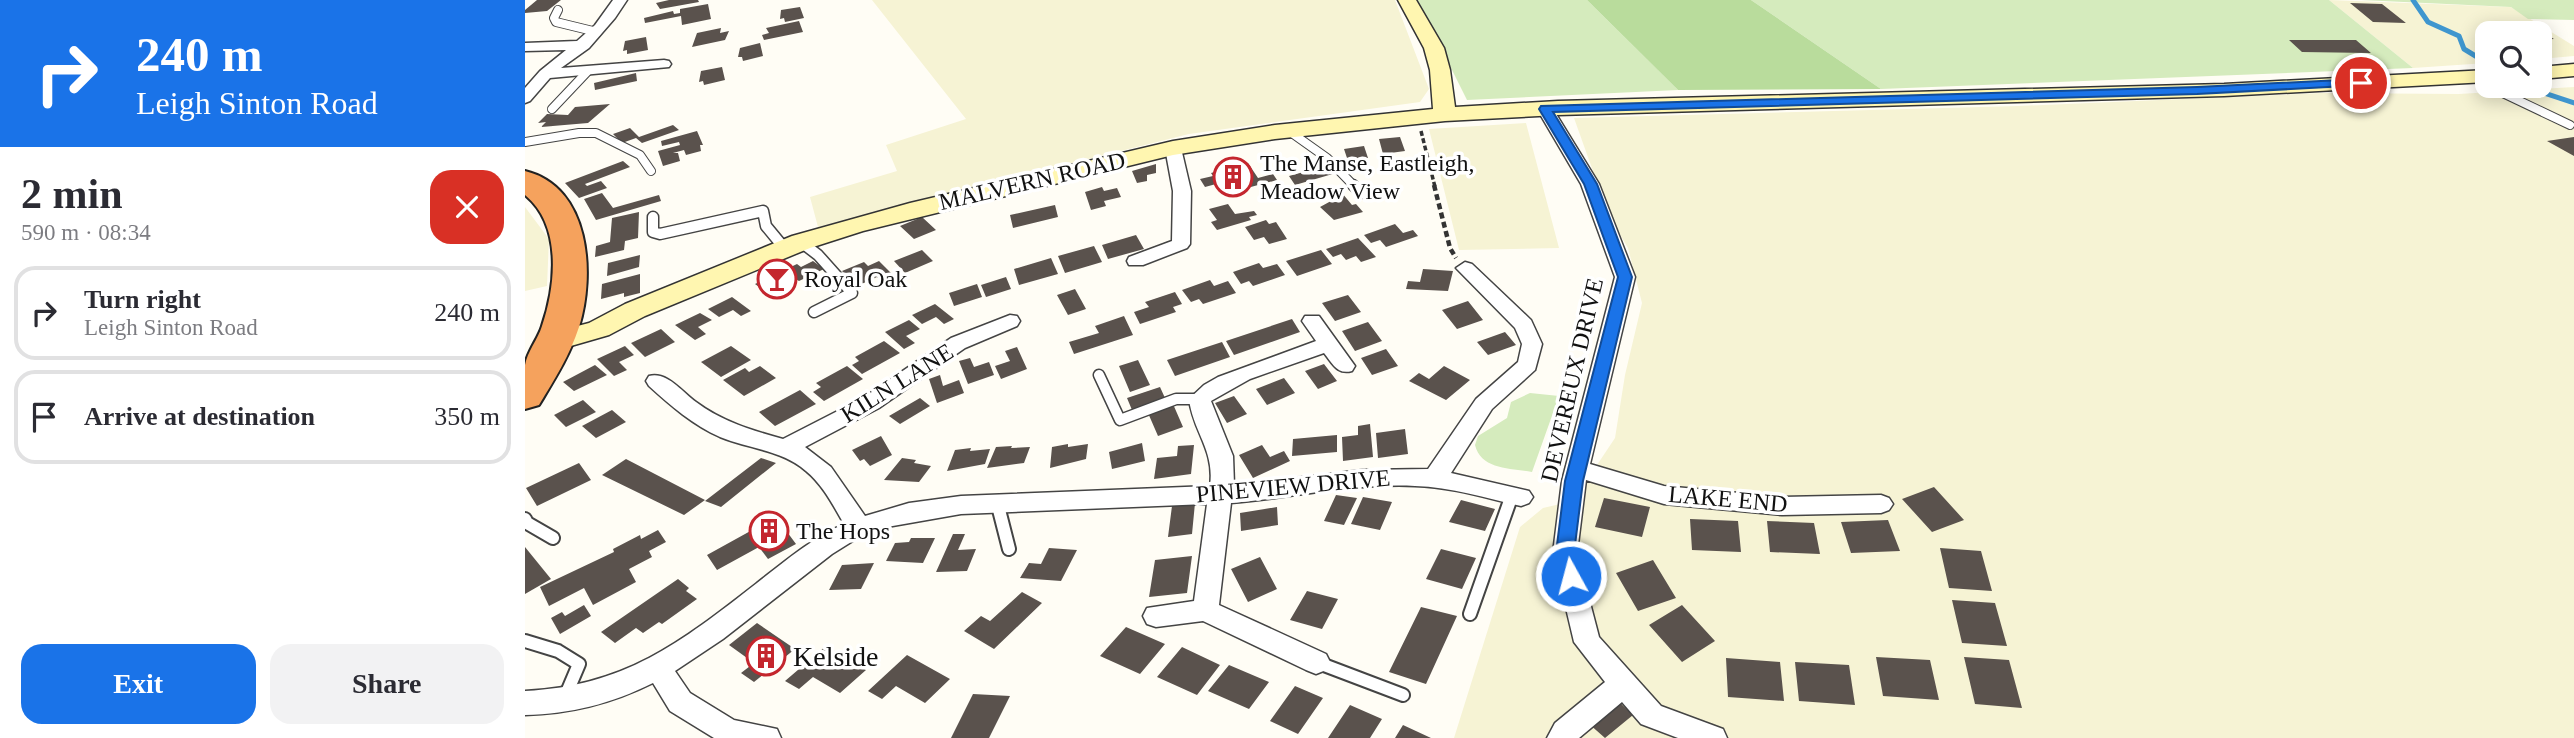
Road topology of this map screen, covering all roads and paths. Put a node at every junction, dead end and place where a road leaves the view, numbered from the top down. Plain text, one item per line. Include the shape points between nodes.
1 (620, 0) edge
2 (1407, 0) edge
3 (558, 10) dead end
4 (597, 32) junction
5 (584, 45) junction
6 (525, 47) edge
7 (664, 64) dead end
8 (2574, 70) edge
9 (2552, 71) edge
10 (587, 72) junction
11 (545, 74) junction
12 (2475, 81) edge
13 (525, 98) edge
14 (2517, 98) edge
15 (552, 109) dead end
16 (1545, 109) junction
17 (1445, 114) junction
18 (1417, 117) junction
19 (2572, 124) edge
20 (1289, 131) junction
21 (525, 142) edge
22 (1173, 148) junction
23 (651, 171) dead end
24 (525, 180) edge
25 (1361, 192) dead end
26 (653, 217) dead end
27 (793, 246) junction
28 (1136, 261) dead end
29 (1465, 268) joint
30 (814, 312) dead end
31 (1010, 321) dead end
32 (1312, 321) dead end
33 (560, 333) junction
34 (1328, 344) junction
35 (1345, 366) dead end
36 (1099, 375) dead end
37 (657, 381) dead end
38 (528, 387) edge
39 (1200, 399) junction
40 (785, 448) junction
41 (1577, 469) junction
42 (1435, 478) junction
43 (1220, 495) junction
44 (1516, 496) joint
45 (997, 502) junction
46 (1881, 504) dead end
47 (525, 519) edge
48 (859, 527) junction
49 (553, 538) dead end
50 (1009, 549) dead end
51 (1205, 610) junction
52 (1470, 614) dead end
53 (1156, 615) dead end
54 (525, 641) edge
55 (1316, 663) joint
56 (658, 668) junction
57 (1624, 684) junction
58 (1403, 695) dead end
59 (562, 702) junction
60 (525, 703) edge
61 (767, 738) edge
62 (1561, 738) edge
63 (1713, 738) edge

1 - 4 street
2 - 17 main road via 1434,48
3 - 4 lane via 556,22
4 - 5 street
5 - 6 street
5 - 11 street
7 - 10 street
8 - 9 main road
10 - 11 street
10 - 15 lane
11 - 13 street
12 - 16 main road, MALVERN ROAD
14 - 19 lane
16 - 17 main road, MALVERN ROAD
16 - 41 street, DEVEREUX DRIVE via 1590,184 1625,277
17 - 18 main road, MALVERN ROAD
18 - 20 main road, MALVERN ROAD
18 - 29 path via 1450,248
20 - 22 main road, MALVERN ROAD
20 - 25 lane via 1327,158
21 - 23 lane via 596,133 640,155
22 - 27 main road, MALVERN ROAD via 919,208
22 - 28 street via 1182,191 1181,244
24 - 33 highway via 559,212 567,235 570,290
26 - 27 lane via 653,232 660,234 763,211 766,226
27 - 30 lane via 818,255 852,293
27 - 33 main road, MALVERN ROAD via 599,329
29 - 42 street via 1524,325 1532,344 1528,365 1484,404
31 - 40 street, KILN LANE via 958,343 871,403
32 - 34 street
33 - 38 highway
34 - 35 street
34 - 39 street via 1229,380
36 - 39 lane via 1120,420 1177,399
37 - 40 street via 691,412 739,436
39 - 43 street via 1201,411 1220,446
40 - 48 street via 822,472
41 - 46 street, LAKE END via 1664,495 1782,506
41 - 57 street, DEVEREUX DRIVE via 1565,553 1587,642
42 - 43 street, PINEVIEW DRIVE via 1379,477
42 - 44 street, PINEVIEW DRIVE
43 - 45 street, PINEVIEW DRIVE
43 - 51 street
44 - 52 lane
45 - 48 street via 928,509
45 - 50 lane
47 - 49 lane
48 - 56 street via 808,557 713,633
51 - 53 street
51 - 55 street
54 - 59 lane via 558,651 579,664
55 - 58 lane
56 - 59 street
56 - 61 street via 680,702 729,732
57 - 62 street
57 - 63 street, DEVEREUX DRIVE via 1651,715
59 - 60 street

